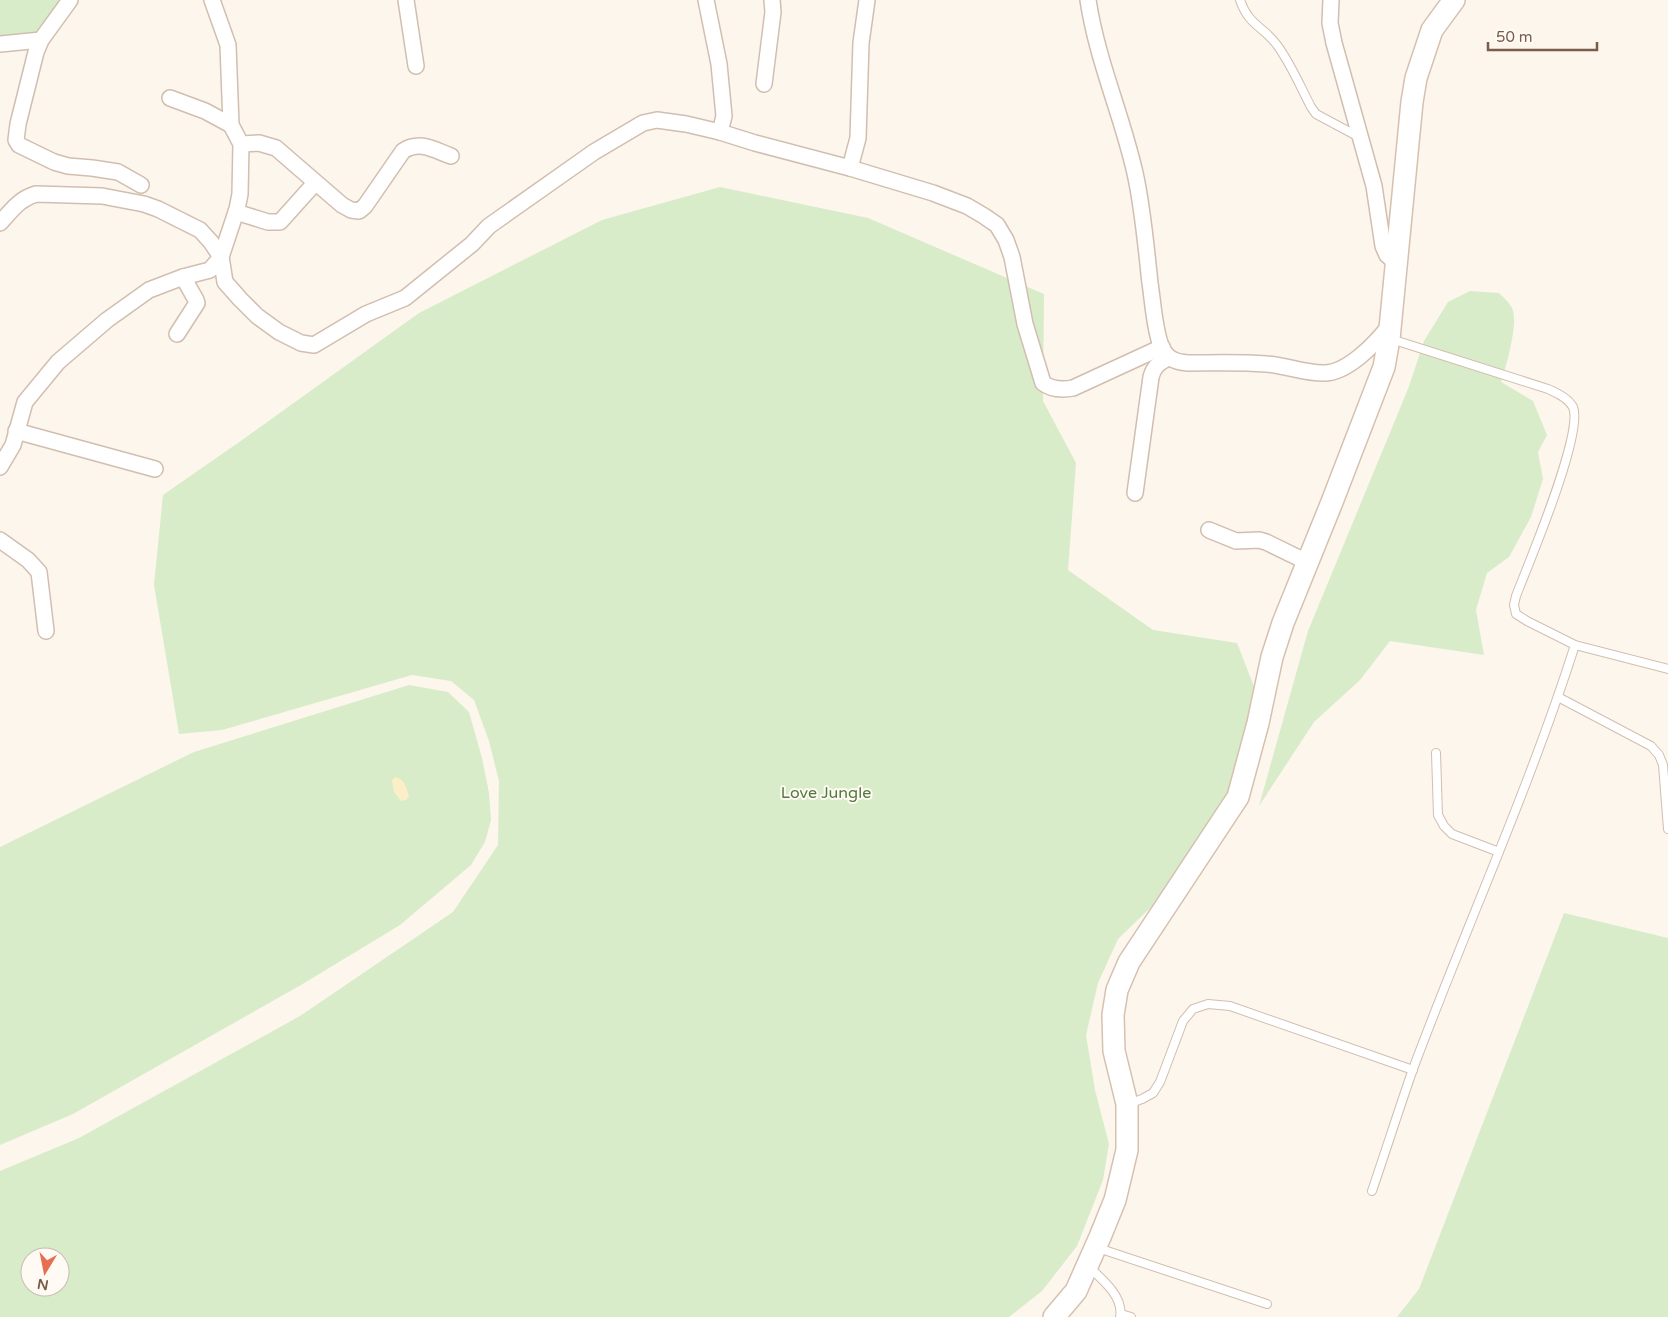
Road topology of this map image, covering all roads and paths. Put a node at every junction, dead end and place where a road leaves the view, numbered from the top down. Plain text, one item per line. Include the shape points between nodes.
1 (70, 0) edge
2 (212, 0) edge
3 (406, 0) edge
4 (706, 0) edge
5 (772, 0) edge
6 (867, 0) edge
7 (1088, 0) edge
8 (1240, 0) edge
9 (1331, 0) edge
10 (1454, 0) edge
11 (41, 40) junction
12 (0, 44) edge
13 (416, 66) dead end
14 (764, 84) dead end
15 (170, 98) dead end
16 (231, 125) junction
17 (720, 132) junction
18 (1360, 138) junction
19 (241, 144) junction
20 (451, 156) dead end
21 (850, 168) junction
22 (315, 183) junction
23 (141, 185) dead end
24 (236, 212) junction
25 (0, 223) edge
26 (221, 257) junction
27 (1396, 263) junction
28 (183, 277) junction
29 (1390, 331) junction
30 (177, 334) dead end
31 (1165, 353) junction
32 (16, 431) junction
33 (0, 467) edge
34 (155, 469) dead end
35 (1135, 493) dead end
36 (1209, 530) dead end
37 (0, 540) edge
38 (1307, 562) junction
39 (46, 631) dead end
40 (1575, 645) junction
41 (1668, 669) edge
42 (1558, 696) junction
43 (1436, 753) dead end
44 (1668, 753) edge
45 (1659, 755) junction
46 (1668, 829) edge
47 (1499, 852) junction
48 (1413, 1070) junction
49 (1127, 1104) junction
50 (1372, 1191) dead end
51 (1091, 1256) junction
52 (1267, 1304) dead end
53 (1120, 1315) edge
54 (1054, 1317) edge
55 (1131, 1317) edge

1 - 11 street
2 - 16 street via 228,45
3 - 13 street
4 - 17 street via 719,64 724,116
5 - 14 street
6 - 21 street via 858,138
7 - 31 street via 1134,172 1154,318
8 - 18 lane via 1249,19 1284,54 1316,114
9 - 18 street via 1330,23 1334,43
10 - 27 street via 1432,30 1416,78
11 - 12 street
11 - 23 street via 18,124 16,140 19,145 54,162 118,172
15 - 16 street
16 - 19 street
17 - 21 street
17 - 26 street via 657,120 643,124 588,156 489,226 472,244 405,298 366,314 314,345 278,332 257,316 225,282
18 - 27 street via 1374,186 1383,246
19 - 22 street via 259,143 276,148
19 - 24 street via 242,174
20 - 22 street via 412,146 359,211 342,205
21 - 31 street via 968,206 997,225 1012,257 1024,324 1043,383 1048,387 1073,388
22 - 24 street via 280,222 268,222
24 - 26 street
25 - 26 street via 19,202 36,194 102,196 144,204 200,230
26 - 28 street via 210,270
27 - 29 street
28 - 30 street via 197,303
28 - 32 street via 149,290 107,320 58,362 25,402
29 - 31 street via 1354,360 1326,374 1267,364 1176,362
29 - 38 street via 1384,367
29 - 40 lane via 1548,389 1563,396 1573,407 1574,427 1568,453 1514,605 1516,614
31 - 35 street via 1152,377
32 - 33 street via 13,445
32 - 34 street
36 - 38 street via 1236,541 1266,542
37 - 39 street via 28,560 38,572
38 - 49 street via 1272,657 1238,797 1129,962 1117,990 1113,1015 1114,1051
40 - 41 lane
40 - 42 lane
42 - 45 lane via 1651,746
42 - 47 lane
43 - 47 lane via 1438,816 1444,826 1452,834
44 - 45 lane
45 - 46 lane via 1663,765
47 - 48 lane
48 - 49 lane via 1230,1006 1208,1004 1193,1009 1183,1020 1160,1082 1152,1092 1142,1100
48 - 50 lane
49 - 51 street via 1128,1150 1116,1200
51 - 52 lane
51 - 53 lane via 1117,1300
51 - 54 street via 1076,1290
53 - 55 lane

